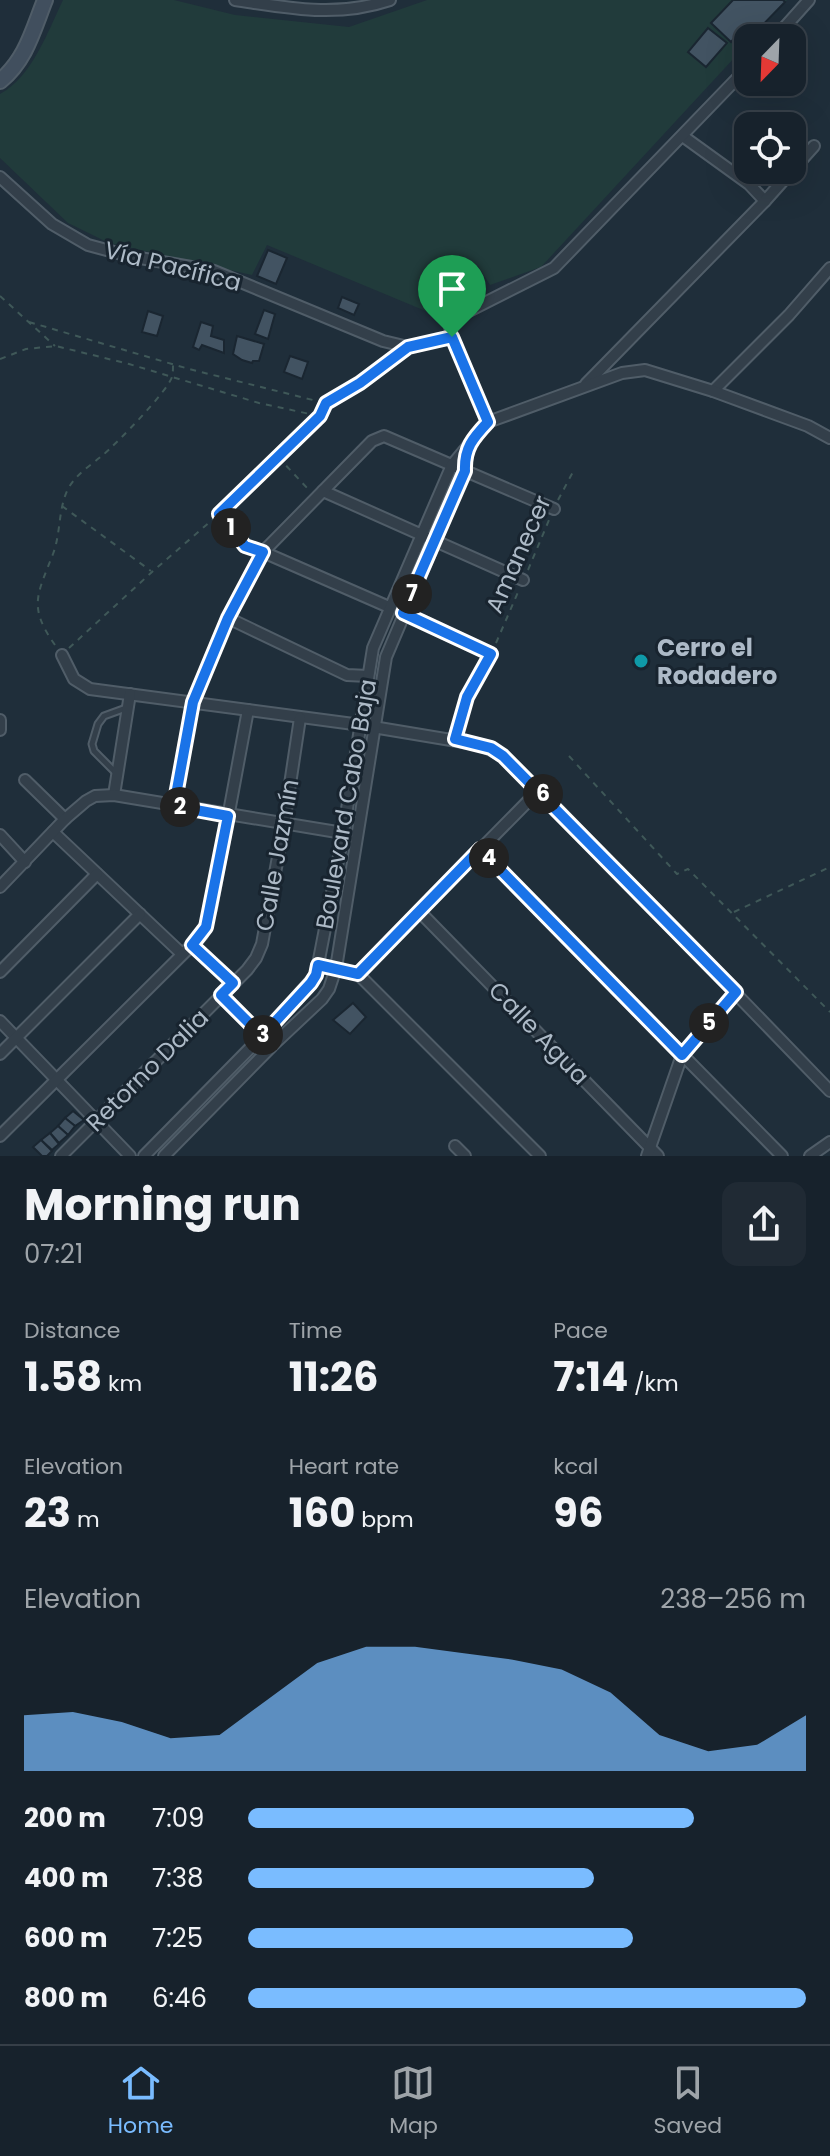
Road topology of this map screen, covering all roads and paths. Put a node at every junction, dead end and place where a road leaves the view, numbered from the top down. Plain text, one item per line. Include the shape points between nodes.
1 (35, 0) edge
2 (45, 0) edge
3 (235, 0) edge
4 (390, 0) edge
5 (809, 0) edge
6 (788, 24) edge
7 (0, 69) edge
8 (0, 81) edge
9 (734, 82) edge
10 (684, 137) junction
11 (814, 146) dead end
12 (0, 177) edge
13 (765, 201) junction
14 (830, 268) edge
15 (0, 296) edge
16 (29, 322) junction
17 (452, 337) junction
18 (56, 346) junction
19 (408, 347) junction
20 (0, 359) edge
21 (173, 365) junction
22 (172, 378) junction
23 (585, 386) junction
24 (713, 391) junction
25 (326, 403) junction
26 (320, 416) junction
27 (488, 422) junction
28 (830, 422) edge
29 (826, 435) edge
30 (465, 452) junction
31 (278, 456) junction
32 (452, 465) junction
33 (574, 470) dead end
34 (465, 471) junction
35 (323, 491) junction
36 (62, 506) junction
37 (554, 509) junction
38 (219, 514) junction
39 (421, 535) junction
40 (435, 541) junction
41 (263, 552) junction
42 (152, 572) junction
43 (523, 580) junction
44 (389, 607) junction
45 (403, 613) junction
46 (228, 618) junction
47 (491, 654) junction
48 (62, 655) junction
49 (368, 676) junction
50 (130, 694) junction
51 (193, 702) junction
52 (128, 707) junction
53 (248, 710) junction
54 (300, 718) junction
55 (0, 720) edge
56 (361, 725) junction
57 (374, 728) junction
58 (0, 730) edge
59 (455, 739) junction
60 (569, 756) dead end
61 (117, 775) junction
62 (25, 780) dead end
63 (539, 790) junction
64 (114, 795) junction
65 (174, 806) junction
66 (228, 816) junction
67 (65, 819) junction
68 (284, 824) junction
69 (53, 832) junction
70 (343, 833) junction
71 (0, 835) edge
72 (341, 846) junction
73 (355, 849) junction
74 (480, 849) junction
75 (25, 862) junction
76 (830, 867) edge
77 (97, 874) junction
78 (0, 887) edge
79 (419, 911) junction
80 (733, 913) junction
81 (140, 914) junction
82 (192, 945) junction
83 (181, 953) junction
84 (318, 965) junction
85 (336, 968) junction
86 (0, 972) edge
87 (358, 974) junction
88 (233, 983) junction
89 (736, 992) junction
90 (221, 995) junction
91 (830, 1012) edge
92 (0, 1021) edge
93 (262, 1036) junction
94 (16, 1038) junction
95 (272, 1046) junction
96 (0, 1054) edge
97 (682, 1055) junction
98 (56, 1079) junction
99 (830, 1091) edge
100 (96, 1121) junction
101 (0, 1136) edge
102 (830, 1142) edge
103 (455, 1146) dead end
104 (651, 1153) edge
105 (61, 1156) edge
106 (130, 1156) edge
107 (144, 1156) edge
108 (164, 1156) edge
109 (465, 1156) edge
110 (540, 1156) edge
111 (782, 1156) edge
112 (810, 1156) edge

1 - 7 street via 13,55
2 - 8 street via 30,41
3 - 4 street via 325,11
5 - 6 street
9 - 10 street
10 - 13 street
10 - 17 street via 554,268 450,320
11 - 13 street
12 - 19 street, Vía Pacífica via 52,224 88,245 214,271
13 - 23 street
14 - 24 street
15 - 16 path
16 - 18 path
16 - 21 path
17 - 19 street, Vía Pacífica
17 - 27 street
18 - 20 path
18 - 22 path
19 - 25 path
21 - 22 path
21 - 25 path
22 - 26 path
22 - 36 path via 69,487
23 - 24 street via 645,370
23 - 27 street
24 - 29 street
25 - 26 path
26 - 31 path
27 - 30 street, Boulevard Cabo Baja
28 - 29 street
30 - 32 street, Boulevard Cabo Baja
30 - 34 street, Boulevard Cabo Baja
31 - 35 path via 309,490
31 - 38 path
32 - 34 street
32 - 35 street via 384,436 372,441
32 - 39 street, Boulevard Cabo Baja
33 - 37 path, Amanecer
34 - 37 street
34 - 40 street, Boulevard Cabo Baja
35 - 39 street
35 - 41 street
36 - 42 path
36 - 48 path via 36,608
37 - 43 path, Amanecer
38 - 41 path via 245,546
38 - 42 path
39 - 40 street
39 - 44 street, Boulevard Cabo Baja
40 - 43 street
40 - 45 street, Boulevard Cabo Baja
41 - 44 street
41 - 46 street
42 - 48 path
43 - 47 path, Amanecer
44 - 49 street, Boulevard Cabo Baja
45 - 47 street
45 - 57 street, Boulevard Cabo Baja via 386,657
46 - 49 street via 347,675
46 - 51 street
47 - 59 path, Amanecer via 467,697
48 - 50 street via 82,685
49 - 56 street, Boulevard Cabo Baja
50 - 51 street
50 - 52 street
51 - 53 street
51 - 65 street
52 - 61 street
52 - 61 lane via 104,716 92,744
53 - 54 street
53 - 66 street
54 - 56 street
54 - 68 street, Calle Jazmín
55 - 58 street
56 - 57 street
56 - 70 street, Boulevard Cabo Baja
57 - 59 street
57 - 73 street, Boulevard Cabo Baja
59 - 63 street via 491,748
60 - 80 path via 677,874 688,869
61 - 64 street
62 - 67 street
63 - 74 street
63 - 89 street
64 - 65 street
64 - 67 street via 95,796
65 - 66 street
66 - 68 street
66 - 82 street via 206,927
67 - 69 street
68 - 70 street
68 - 88 street, Calle Jazmín via 262,944
69 - 75 street
69 - 77 street
70 - 72 street, Boulevard Cabo Baja
71 - 75 street
72 - 73 street
72 - 84 street, Boulevard Cabo Baja
73 - 85 street, Boulevard Cabo Baja
74 - 79 street
74 - 97 street
75 - 78 street
76 - 80 path
77 - 81 street
77 - 86 street
79 - 87 street
79 - 104 street, Calle Agua
80 - 91 path
81 - 83 street
81 - 94 street
82 - 83 street
82 - 88 street
83 - 98 street
84 - 85 street
84 - 93 street, Boulevard Cabo Baja via 311,983
85 - 87 street
85 - 95 street, Boulevard Cabo Baja via 322,999
87 - 110 street
88 - 90 street, Retorno Dalia
89 - 97 street
89 - 99 street
90 - 93 street
90 - 100 street, Retorno Dalia
92 - 94 street
93 - 95 street
93 - 107 street, Boulevard Cabo Baja
94 - 96 street
94 - 98 street
95 - 108 street, Boulevard Cabo Baja
97 - 104 street
97 - 111 street
98 - 100 street
98 - 101 street
100 - 105 street, Retorno Dalia
100 - 106 street
102 - 112 street
103 - 109 street

